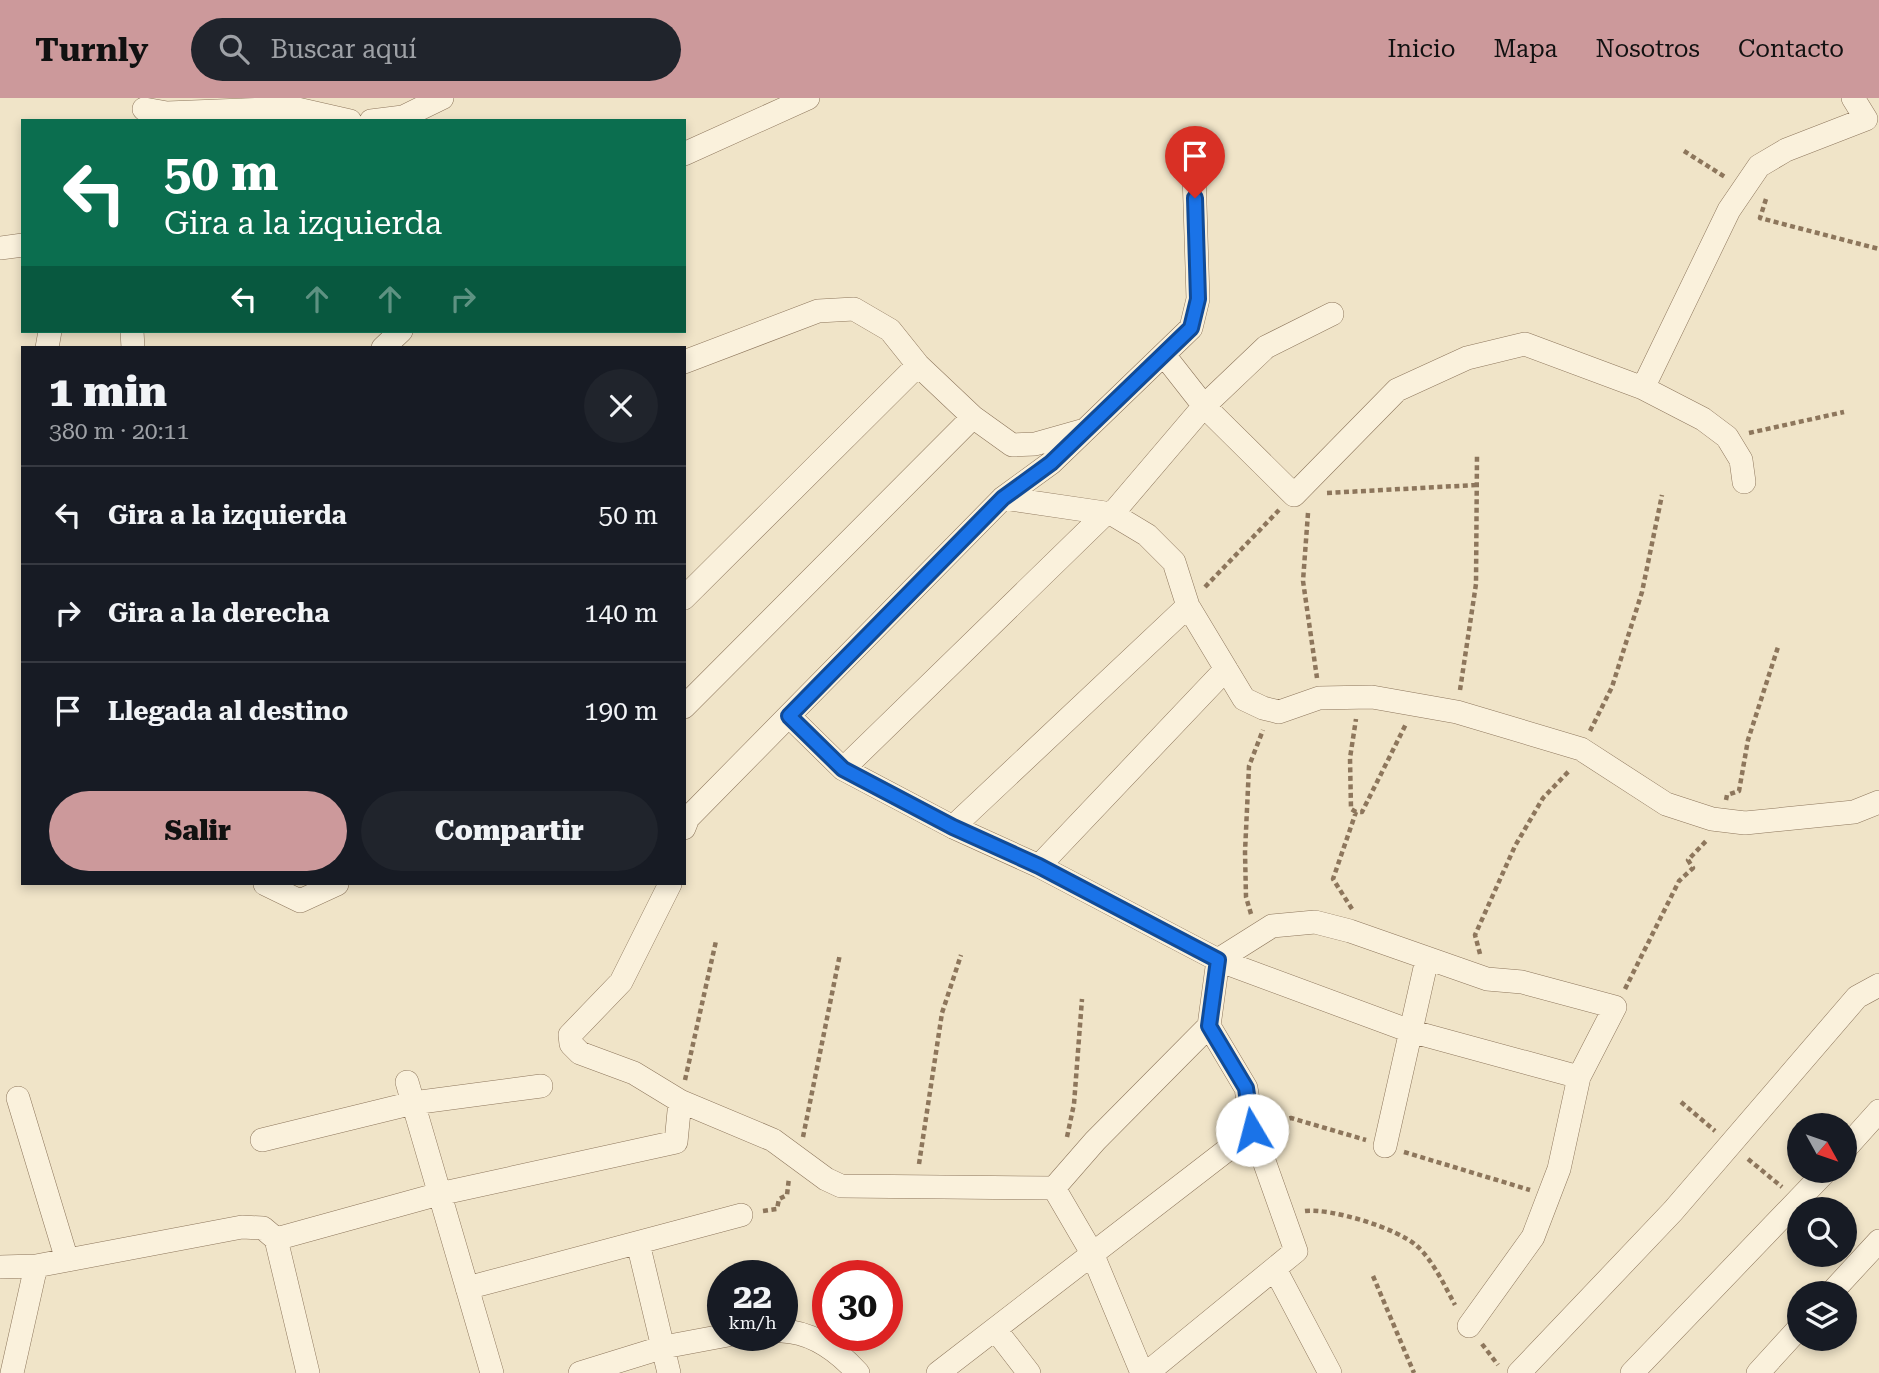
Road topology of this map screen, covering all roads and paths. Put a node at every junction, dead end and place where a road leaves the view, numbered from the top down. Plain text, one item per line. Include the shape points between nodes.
1 (442, 98) edge
2 (808, 98) edge
3 (1853, 98) edge
4 (144, 109) dead end
5 (293, 109) edge
6 (340, 119) edge
7 (387, 119) edge
8 (1684, 151) dead end
9 (686, 153) edge
10 (1759, 166) junction
11 (1194, 173) dead end
12 (1743, 189) junction
13 (21, 245) edge
14 (0, 248) edge
15 (1879, 249) edge
16 (1332, 314) dead end
17 (399, 333) edge
18 (385, 346) edge
19 (1164, 355) junction
20 (686, 361) edge
21 (918, 365) junction
22 (1643, 388) junction
23 (1204, 406) junction
24 (1844, 412) dead end
25 (973, 417) junction
26 (1084, 430) junction
27 (1727, 437) junction
28 (1477, 455) dead end
29 (1744, 482) dead end
30 (1476, 485) junction
31 (1302, 495) junction
32 (1662, 495) dead end
33 (1003, 498) junction
34 (1109, 514) junction
35 (686, 596) edge
36 (1188, 606) junction
37 (1778, 647) dead end
38 (1226, 669) junction
39 (1319, 698) junction
40 (1360, 698) junction
41 (1416, 704) junction
42 (686, 705) edge
43 (1263, 708) junction
44 (1457, 712) junction
45 (789, 716) junction
46 (1581, 749) junction
47 (843, 769) junction
48 (1879, 802) edge
49 (1356, 811) junction
50 (686, 820) edge
51 (1717, 820) junction
52 (953, 827) junction
53 (1039, 866) junction
54 (267, 885) edge
55 (335, 885) edge
56 (670, 885) edge
57 (1357, 933) junction
58 (1258, 934) junction
59 (716, 941) dead end
60 (840, 954) dead end
61 (961, 955) dead end
62 (1427, 959) junction
63 (1218, 960) junction
64 (1488, 979) junction
65 (1879, 985) edge
66 (1082, 999) dead end
67 (1615, 1007) junction
68 (1209, 1026) junction
69 (1410, 1031) junction
70 (1579, 1077) junction
71 (541, 1086) dead end
72 (410, 1092) junction
73 (18, 1098) dead end
74 (680, 1101) junction
75 (1879, 1111) edge
76 (1252, 1130) junction
77 (1857, 1136) edge
78 (262, 1140) dead end
79 (1066, 1140) dead end
80 (1385, 1146) dead end
81 (799, 1158) junction
82 (1815, 1183) edge
83 (916, 1186) junction
84 (1054, 1188) junction
85 (439, 1194) junction
86 (741, 1215) joint
87 (1283, 1215) junction
88 (276, 1239) junction
89 (1879, 1241) edge
90 (639, 1243) junction
91 (1092, 1253) junction
92 (67, 1260) junction
93 (36, 1266) junction
94 (0, 1267) edge
95 (1275, 1269) junction
96 (1373, 1276) dead end
97 (1842, 1281) edge
98 (467, 1287) junction
99 (1469, 1326) junction
100 (995, 1329) junction
101 (798, 1335) edge
102 (707, 1339) edge
103 (1787, 1341) edge
104 (664, 1348) junction
105 (12, 1373) edge
106 (308, 1373) edge
107 (492, 1373) edge
108 (580, 1373) edge
109 (669, 1373) edge
110 (858, 1373) edge
111 (938, 1373) edge
112 (1029, 1373) edge
113 (1142, 1373) edge
114 (1147, 1373) edge
115 (1330, 1373) edge
116 (1414, 1373) edge
117 (1504, 1373) edge
118 (1519, 1373) edge
119 (1632, 1373) edge
120 (1758, 1373) edge

1 - 7 street via 403,117
2 - 9 street
3 - 10 street via 1866,119 1786,150
4 - 5 street via 167,113
5 - 6 street
8 - 12 path
10 - 12 street
10 - 15 path via 1771,180 1760,218
11 - 19 street via 1198,299 1191,328
12 - 22 street
13 - 14 street
16 - 23 street via 1266,347
17 - 18 street
19 - 23 street
19 - 26 street
20 - 21 street via 818,311 854,309 890,330
21 - 25 street
21 - 35 street
22 - 27 street
22 - 31 street via 1525,344 1467,358 1397,390
23 - 31 street
23 - 34 street
24 - 27 path
25 - 26 street via 1012,445 1035,444
25 - 42 street
26 - 33 street via 1051,463
27 - 29 street via 1741,460
28 - 30 path
30 - 31 path
30 - 44 path via 1476,584
31 - 36 path
31 - 39 path via 1303,581
32 - 46 path via 1642,592 1612,687
33 - 34 street
33 - 45 street
34 - 36 street via 1147,536 1174,562
34 - 47 street
36 - 38 street
36 - 52 street
37 - 51 path via 1748,740 1739,791 1727,795
38 - 43 street via 1244,699
38 - 53 street
39 - 40 street
39 - 43 street via 1279,712
40 - 41 street
40 - 49 path via 1350,758 1351,809
41 - 44 street
41 - 49 path via 1362,811
43 - 58 path via 1263,733 1249,766 1245,852 1246,897
44 - 46 street
45 - 47 street
45 - 50 street
46 - 51 street via 1666,804
46 - 64 path via 1574,766 1543,798 1522,834 1475,935
47 - 52 street
48 - 51 street via 1854,812 1745,823
49 - 57 path via 1333,879 1351,905
51 - 67 path via 1702,835 1707,841 1688,860 1693,868 1679,881
52 - 53 street
53 - 63 street
54 - 55 street via 300,901
56 - 74 street via 621,982 570,1035 580,1053 634,1073
57 - 58 street via 1315,922 1272,926
57 - 62 street
58 - 63 street
59 - 74 path
60 - 81 path
61 - 83 path via 942,1013
62 - 64 street
62 - 69 street
63 - 68 street
63 - 69 street
64 - 67 street via 1522,982
65 - 118 street via 1857,997 1673,1211
66 - 79 path via 1074,1104
67 - 70 street
68 - 76 street via 1246,1088
68 - 84 street
69 - 70 street
69 - 80 street
70 - 99 street via 1559,1169 1533,1237
71 - 72 street
72 - 78 street
72 - 85 street
73 - 92 street
74 - 81 street via 773,1140
74 - 85 street via 676,1142
75 - 77 street
76 - 87 street
76 - 91 street
81 - 83 street via 841,1186
81 - 86 path via 790,1163 787,1195 779,1199 777,1209
82 - 119 street
83 - 84 street
84 - 91 street
85 - 88 street
85 - 98 street
86 - 90 street
87 - 95 street via 1296,1251
87 - 99 path via 1320,1209 1369,1221 1417,1245
88 - 92 street via 263,1228 242,1227
88 - 106 street
89 - 97 street
90 - 98 street
90 - 104 street
91 - 100 street
91 - 113 street
92 - 93 street
93 - 94 street
93 - 105 street
95 - 114 street
95 - 115 street
96 - 116 path
98 - 107 street
99 - 117 path
100 - 111 street
100 - 112 street
101 - 110 street via 820,1340
102 - 104 street
103 - 120 street
104 - 108 street
104 - 109 street

